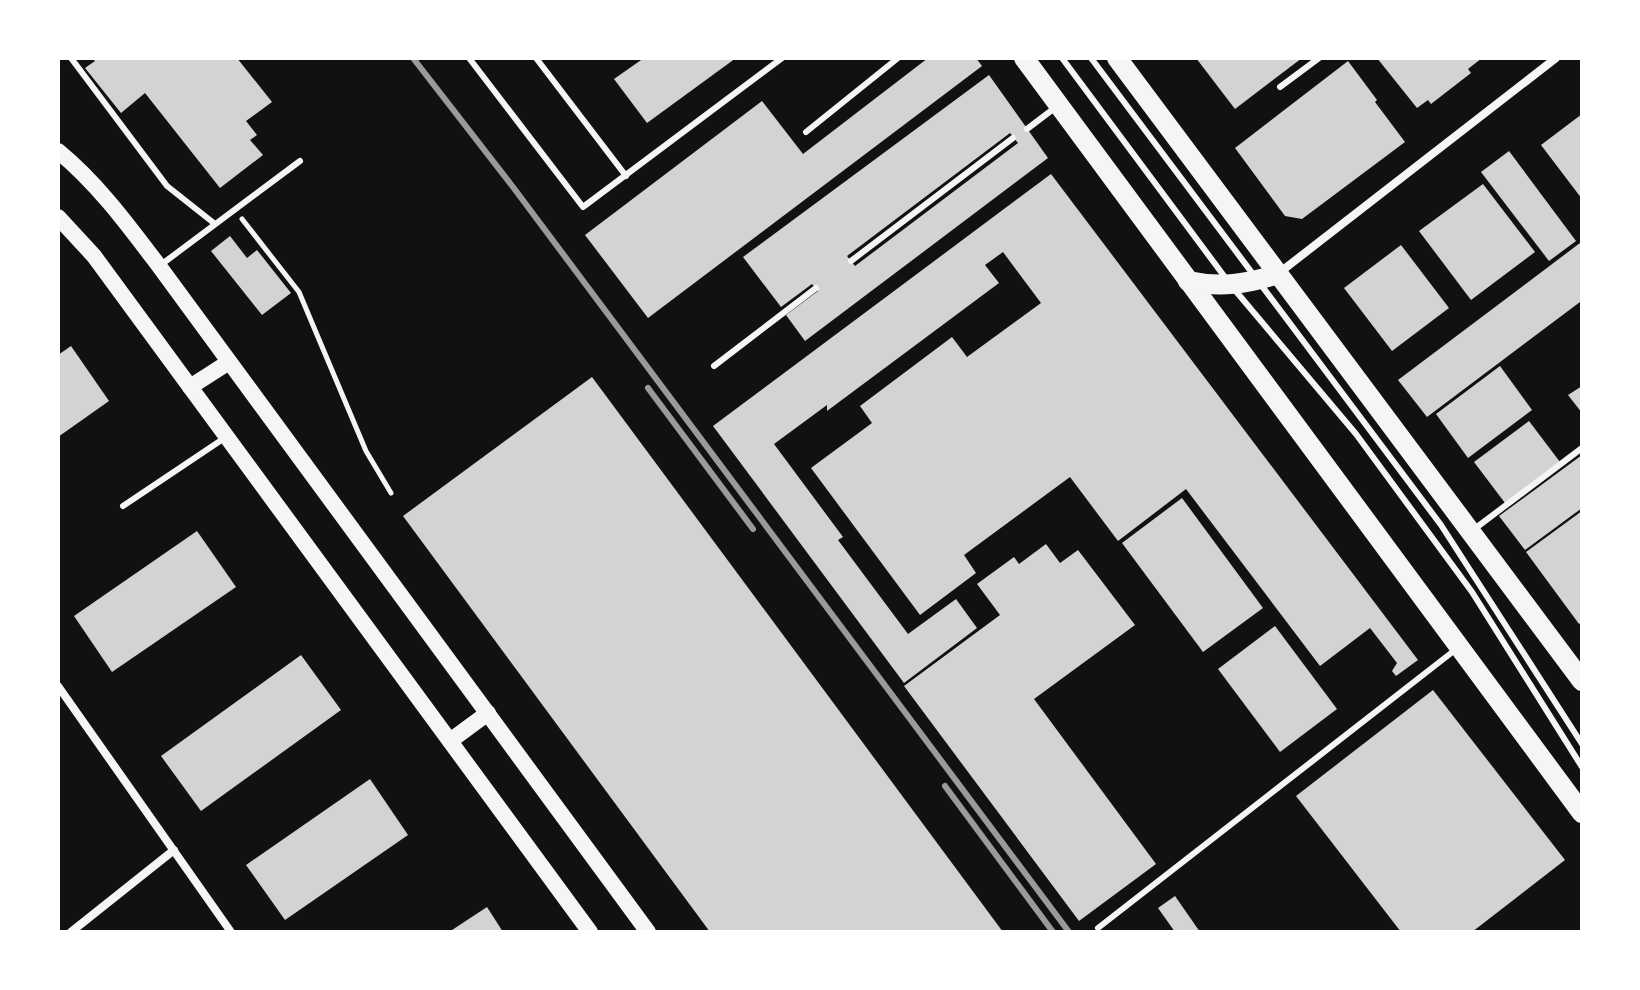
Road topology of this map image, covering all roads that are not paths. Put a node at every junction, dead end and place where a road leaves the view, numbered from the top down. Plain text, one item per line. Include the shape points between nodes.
1 (71, 58) edge
2 (469, 58) edge
3 (536, 58) edge
4 (782, 58) edge
5 (898, 58) edge
6 (1024, 58) edge
7 (1062, 58) edge
8 (1091, 58) edge
9 (1117, 58) edge
10 (1319, 58) edge
11 (1556, 58) edge
12 (1280, 87) dead end
13 (1058, 105) junction
14 (1027, 129) dead end
15 (806, 132) dead end
16 (1013, 138) dead end
17 (58, 151) edge
18 (300, 161) dead end
19 (626, 176) junction
20 (58, 217) edge
21 (215, 224) junction
22 (851, 261) dead end
23 (159, 266) junction
24 (1278, 274) junction
25 (1188, 281) junction
26 (1257, 281) junction
27 (1231, 285) junction
28 (816, 288) dead end
29 (229, 362) junction
30 (714, 366) dead end
31 (190, 387) junction
32 (226, 437) junction
33 (1582, 448) edge
34 (123, 506) dead end
35 (1471, 531) junction
36 (1459, 647) junction
37 (1582, 681) edge
38 (58, 686) edge
39 (488, 713) junction
40 (450, 741) junction
41 (1582, 744) edge
42 (1582, 767) edge
43 (1582, 813) edge
44 (174, 850) junction
45 (1098, 928) dead end
46 (71, 932) edge
47 (231, 932) edge
48 (590, 932) edge
49 (648, 932) edge

1 - 21 lane via 167,186
2 - 19 lane via 583,207
3 - 19 lane
4 - 19 lane
5 - 15 lane
6 - 13 main road
7 - 27 lane
8 - 26 lane
9 - 24 main road
10 - 12 lane
11 - 24 street
13 - 14 lane
13 - 25 main road
16 - 22 lane
17 - 23 main road via 107,198
18 - 21 lane
20 - 31 main road via 94,256
21 - 23 lane
23 - 29 main road
24 - 26 main road
24 - 35 main road
25 - 27 main road
25 - 36 main road
26 - 27 main road
26 - 41 lane via 1441,525
27 - 42 lane via 1356,434 1454,568
28 - 30 lane
29 - 31 main road
29 - 39 main road
31 - 32 main road
32 - 34 lane
32 - 40 main road
33 - 35 lane
35 - 37 main road
36 - 43 main road
36 - 45 lane
38 - 44 street
39 - 40 main road
39 - 49 main road
40 - 48 main road
44 - 46 street
44 - 47 street

